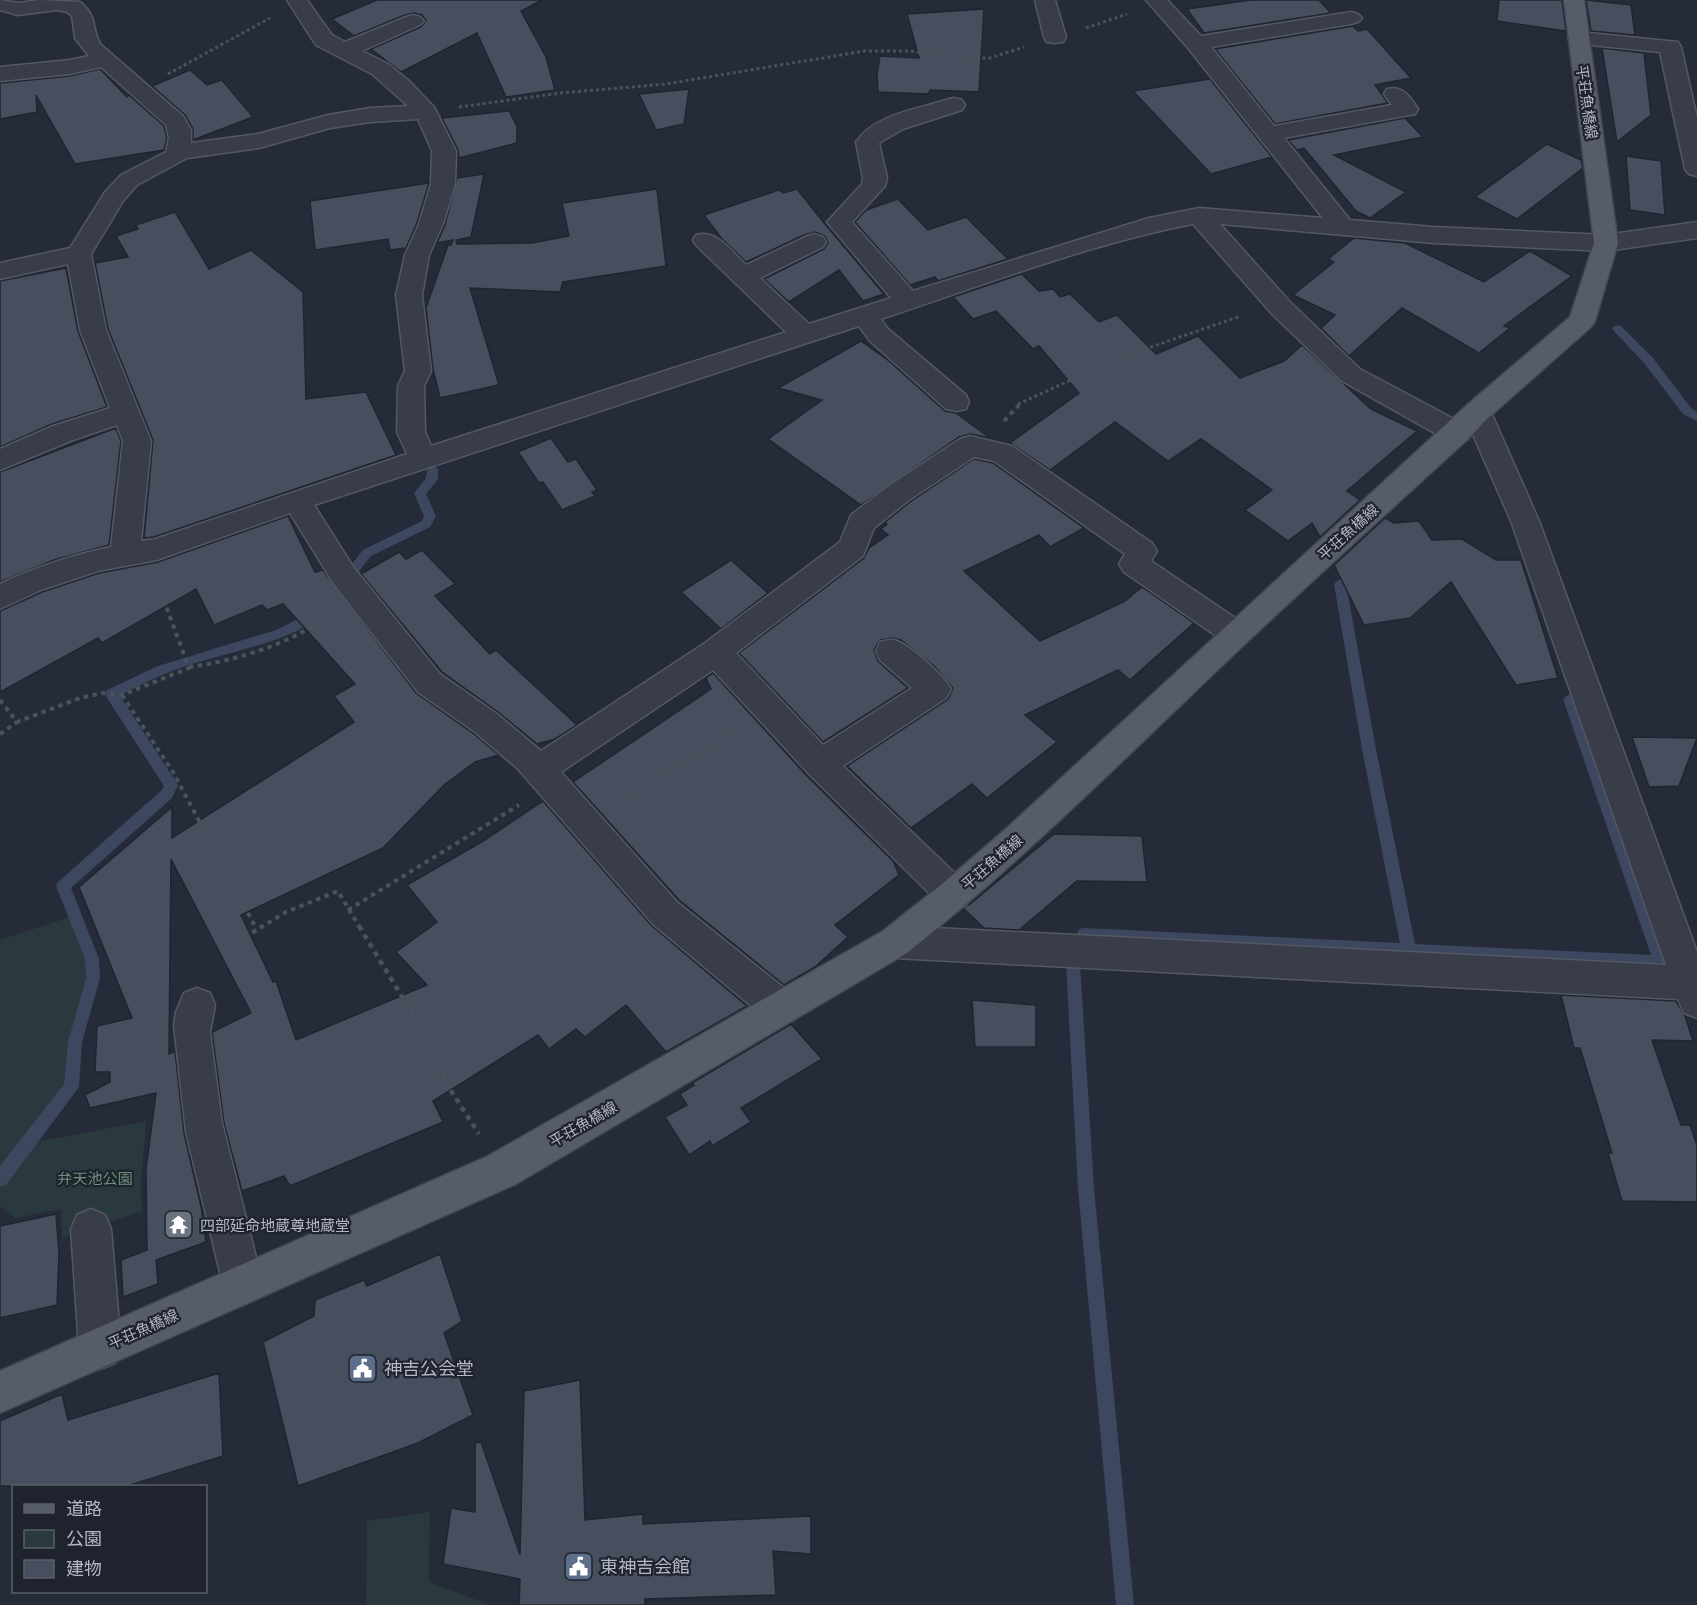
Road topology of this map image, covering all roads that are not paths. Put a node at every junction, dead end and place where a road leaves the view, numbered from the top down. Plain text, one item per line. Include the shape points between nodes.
1 (1046, 0) edge
2 (1574, 0) edge
3 (298, 1) edge
4 (1157, 1) edge
5 (0, 3) edge
6 (1351, 18) dead end
7 (412, 21) dead end
8 (1055, 37) road end
9 (1579, 38) junction
10 (1196, 43) junction
11 (343, 51) junction
12 (105, 59) junction
13 (0, 74) edge
14 (1395, 94) dead end
15 (954, 105) dead end
16 (426, 112) junction
17 (1267, 135) junction
18 (177, 152) junction
19 (1697, 169) edge
20 (1199, 215) junction
21 (1342, 226) junction
22 (1697, 230) edge
23 (705, 240) dead end
24 (814, 242) dead end
25 (1606, 243) junction
26 (79, 254) junction
27 (0, 271) edge
28 (742, 277) junction
29 (909, 302) junction
30 (866, 316) junction
31 (806, 336) junction
32 (956, 402) dead end
33 (125, 413) junction
34 (1467, 422) junction
35 (0, 460) edge
36 (423, 460) junction
37 (296, 500) junction
38 (125, 554) junction
39 (0, 598) edge
40 (1236, 634) junction
41 (891, 651) dead end
42 (716, 652) junction
43 (820, 764) junction
44 (543, 776) junction
45 (954, 895) junction
46 (894, 942) junction
47 (1694, 992) edge
48 (197, 1005) dead end
49 (781, 1008) junction
50 (91, 1229) dead end
51 (243, 1285) junction
52 (100, 1348) junction
53 (0, 1392) edge

1 - 8 street
2 - 9 main road, 平荘魚橋線
3 - 11 street via 324,40
4 - 10 street
5 - 12 street via 18,9 73,6 82,14 86,38
6 - 10 street
7 - 11 street
9 - 19 street via 1670,47
9 - 25 main road, 平荘魚橋線
10 - 17 street
11 - 16 street via 380,69
12 - 13 street
12 - 18 street via 180,129 182,142
14 - 17 street via 1407,110
15 - 29 street via 871,137 867,142 875,178 873,186 839,222
16 - 18 street via 370,115 259,141
16 - 36 street via 444,151 443,184 417,255 409,295 418,371 411,386 411,432
17 - 21 street
18 - 26 street via 111,190
20 - 21 street
20 - 29 street via 1158,223
20 - 34 street via 1278,304 1351,375
21 - 25 street via 1434,235
22 - 25 street
23 - 28 street
24 - 28 street
25 - 34 main road, 平荘魚橋線 via 1582,321
26 - 27 street
26 - 33 street via 93,330
28 - 31 street
29 - 30 street
30 - 31 street
30 - 32 street via 879,335
31 - 36 street
33 - 35 street via 63,433
33 - 38 street via 136,441
34 - 40 main road, 平荘魚橋線
34 - 47 street via 1525,521
36 - 37 street
37 - 38 street via 157,549
37 - 44 street via 347,580 429,683 486,723
38 - 39 street via 101,558 31,582
40 - 42 street via 1134,564 1142,551 1055,488 1002,453 970,446 861,522 853,548
40 - 45 main road, 平荘魚橋線
41 - 43 street via 935,689
42 - 43 street
42 - 44 street
43 - 45 street
44 - 49 street via 665,912
45 - 46 main road, 平荘魚橋線
46 - 47 street
46 - 49 main road, 平荘魚橋線
48 - 51 street via 192,1031 200,1107
49 - 51 main road, 平荘魚橋線 via 502,1170
50 - 52 street
51 - 52 main road, 平荘魚橋線
52 - 53 main road, 平荘魚橋線

